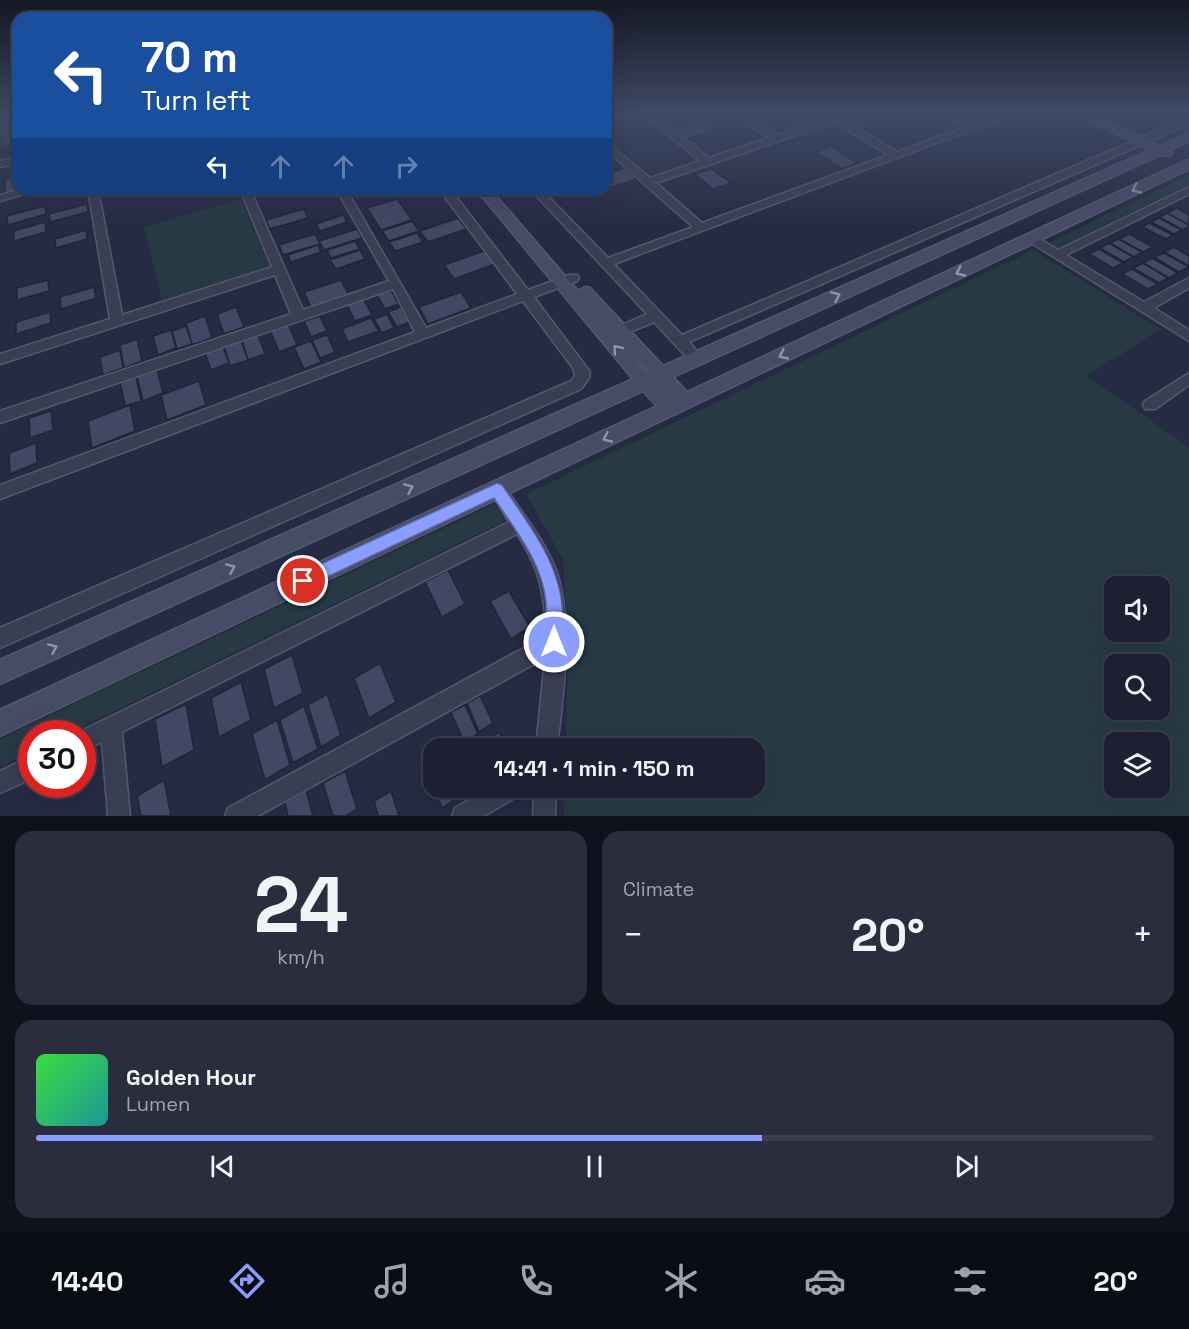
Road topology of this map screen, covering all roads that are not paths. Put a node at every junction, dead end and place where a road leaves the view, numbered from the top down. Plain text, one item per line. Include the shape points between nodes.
1 (612, 150) edge
2 (692, 150) edge
3 (743, 150) edge
4 (887, 150) edge
5 (909, 150) edge
6 (1120, 150) edge
7 (1160, 150) joint
8 (895, 155) junction
9 (707, 162) junction
10 (1189, 164) edge
11 (649, 182) junction
12 (1189, 190) edge
13 (94, 195) edge
14 (248, 195) edge
15 (345, 195) edge
16 (449, 195) edge
17 (489, 195) edge
18 (501, 195) edge
19 (541, 195) edge
20 (700, 227) junction
21 (1031, 239) junction
22 (1057, 255) junction
23 (605, 263) junction
24 (279, 269) junction
25 (567, 280) junction
26 (1189, 282) edge
27 (396, 283) junction
28 (526, 295) junction
29 (1144, 308) junction
30 (299, 316) junction
31 (655, 316) junction
32 (117, 321) junction
33 (620, 331) junction
34 (423, 334) junction
35 (1189, 336) edge
36 (680, 341) junction
37 (0, 359) edge
38 (697, 359) junction
39 (1189, 378) edge
40 (652, 379) junction
41 (678, 405) junction
42 (1150, 405) dead end
43 (0, 417) edge
44 (497, 489) junction
45 (0, 492) edge
46 (519, 525) junction
47 (0, 638) edge
48 (554, 642) junction
49 (0, 672) edge
50 (0, 723) edge
51 (111, 727) junction
52 (96, 734) edge
53 (548, 738) edge
54 (18, 774) edge
55 (0, 783) edge
56 (493, 798) edge
57 (545, 798) edge
58 (118, 816) edge
59 (237, 816) edge
60 (463, 816) edge
61 (544, 816) edge

1 - 11 street
2 - 9 street
3 - 9 street
4 - 8 street
5 - 8 street
6 - 36 street
7 - 10 street
38 -> 7 street
8 - 20 street
9 - 11 street
10 -> 21 street
11 - 20 street
12 - 22 street
13 - 32 street
14 - 24 street
15 - 27 street
16 - 28 street
17 - 25 street
18 - 25 street
19 - 23 street
20 - 23 street
21 - 22 street
21 -> 41 street
22 - 29 street
23 - 31 street
24 - 30 street
24 - 32 street
25 - 28 street
25 - 33 street
40 -> 25 street
26 - 29 street
27 - 30 street
27 - 34 street
28 - 34 street
28 - 47 street via 583,372 576,385
29 - 35 street
30 - 43 street
31 - 33 street
31 - 36 street
32 - 37 street
33 - 40 street
34 - 45 street
36 - 38 street
38 - 40 street
39 - 42 street
40 - 41 street
49 -> 40 street
41 -> 44 street
44 - 46 street
44 - 50 street
46 - 48 street via 547,571 554,601
46 - 51 street
48 - 53 street
48 - 59 street
51 - 52 street
51 - 58 street
54 - 55 street
56 - 60 street
57 - 61 street

